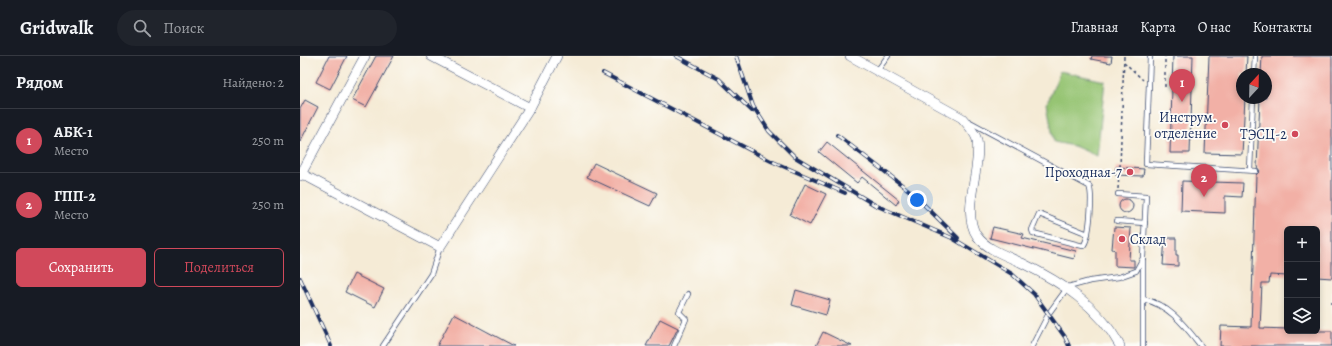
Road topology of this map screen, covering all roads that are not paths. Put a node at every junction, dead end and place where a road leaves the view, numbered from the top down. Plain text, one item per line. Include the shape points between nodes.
1 (365, 56) edge
2 (431, 56) edge
3 (557, 56) edge
4 (850, 56) edge
5 (888, 56) edge
6 (1150, 56) edge
7 (1255, 56) edge
8 (1254, 68) edge
9 (877, 71) junction
10 (1253, 104) edge
11 (530, 108) junction
12 (962, 118) junction
13 (1250, 170) junction
14 (1256, 171) dead end
15 (301, 175) edge
16 (1118, 194) road end
17 (1116, 221) dead end
18 (1145, 223) junction
19 (1088, 234) junction
20 (440, 247) junction
21 (1144, 258) junction
22 (1068, 287) junction
23 (688, 294) dead end
24 (1143, 300) junction
25 (383, 346) edge
26 (674, 346) edge
27 (1032, 346) edge
28 (1120, 346) edge
29 (1143, 346) edge
30 (1201, 346) edge

1 - 15 street
2 - 11 street
3 - 11 street
4 - 9 street
5 - 9 lane
6 - 13 lane via 1146,164
7 - 8 lane
9 - 12 street
10 - 13 lane
11 - 20 street
12 - 19 lane via 1086,183 1091,190
12 - 22 street via 977,139 971,215 978,238 988,246
13 - 14 lane
15 - 20 street
16 - 18 lane via 1146,196
17 - 18 lane
18 - 21 lane
19 - 19 lane via 1084,246 1033,233 1032,230 1039,214
20 - 25 lane via 431,274
21 - 22 lane via 1136,271
21 - 24 lane
22 - 27 lane via 1049,313
22 - 28 street via 1101,318
23 - 26 lane via 679,312 686,318
24 - 29 lane
24 - 30 lane via 1160,305 1170,312

